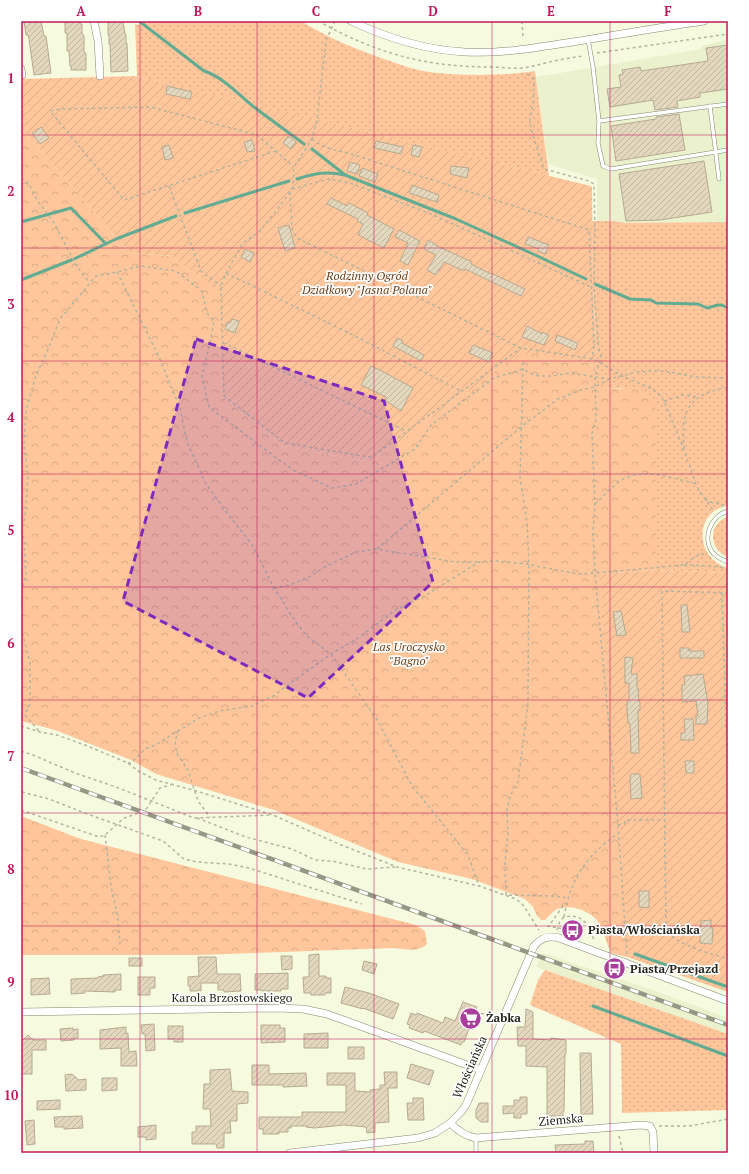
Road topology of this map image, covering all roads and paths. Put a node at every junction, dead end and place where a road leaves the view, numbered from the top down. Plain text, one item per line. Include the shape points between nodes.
1 (94, 21) edge
2 (335, 21) edge
3 (351, 21) edge
4 (522, 21) edge
5 (704, 21) edge
6 (523, 38) dead end
7 (588, 39) junction
8 (526, 72) dead end
9 (100, 76) dead end
10 (728, 104) edge
11 (710, 106) junction
12 (600, 121) junction
13 (312, 139) junction
14 (728, 150) edge
15 (276, 151) junction
16 (716, 152) junction
17 (294, 167) junction
18 (21, 178) edge
19 (719, 179) dead end
20 (169, 186) junction
21 (292, 189) junction
22 (290, 192) junction
23 (117, 272) junction
24 (226, 273) junction
25 (90, 283) junction
26 (221, 286) junction
27 (591, 287) junction
28 (223, 343) junction
29 (521, 348) junction
30 (592, 359) junction
31 (523, 362) dead end
32 (599, 362) junction
33 (523, 369) junction
34 (595, 376) junction
35 (622, 376) junction
36 (728, 378) edge
37 (609, 379) junction
38 (595, 387) junction
39 (728, 388) edge
40 (462, 391) junction
41 (698, 397) junction
42 (664, 401) junction
43 (521, 427) junction
44 (406, 431) junction
45 (684, 450) junction
46 (696, 484) junction
47 (704, 498) junction
48 (595, 505) junction
49 (727, 505) edge
50 (713, 509) dead end
51 (728, 511) edge
52 (377, 549) junction
53 (714, 554) junction
54 (479, 562) junction
55 (728, 562) edge
56 (529, 564) junction
57 (684, 565) junction
58 (728, 569) edge
59 (595, 572) junction
60 (274, 588) junction
61 (21, 592) edge
62 (722, 592) junction
63 (728, 592) edge
64 (21, 609) edge
65 (331, 654) junction
66 (21, 726) edge
67 (178, 730) junction
68 (40, 732) junction
69 (21, 751) edge
70 (128, 763) junction
71 (174, 785) junction
72 (728, 785) edge
73 (193, 790) junction
74 (22, 792) edge
75 (151, 800) junction
76 (21, 810) edge
77 (274, 815) junction
78 (210, 817) junction
79 (194, 818) junction
80 (664, 820) junction
81 (118, 824) junction
82 (618, 825) junction
83 (618, 833) junction
84 (105, 835) junction
85 (397, 867) junction
86 (479, 886) junction
87 (506, 895) junction
88 (568, 898) junction
89 (362, 904) dead end
90 (566, 904) junction
91 (564, 917) junction
92 (550, 923) dead end
93 (548, 926) dead end
94 (557, 928) junction
95 (566, 929) dead end
96 (554, 936) junction
97 (544, 938) junction
98 (120, 945) dead end
99 (600, 953) junction
100 (728, 959) edge
101 (628, 964) junction
102 (728, 1001) edge
103 (21, 1012) edge
104 (475, 1012) dead end
105 (488, 1015) dead end
106 (482, 1070) junction
107 (728, 1119) edge
108 (450, 1123) junction
109 (650, 1126) junction
110 (618, 1132) dead end
111 (476, 1138) junction
112 (290, 1153) edge
113 (476, 1153) edge
114 (623, 1153) edge
115 (654, 1153) edge

1 - 9 street
2 - 13 path via 324,49 318,120
3 - 7 street via 378,33 423,46 463,52 521,49
4 - 6 path
5 - 7 street
7 - 12 lane
8 - 32 path via 534,80 531,129 544,168 594,184 594,287 601,357
10 - 11 lane
11 - 12 lane
11 - 16 lane
12 - 16 lane via 598,143 603,166 611,169
13 - 17 path
13 - 27 path via 329,149 588,230
14 - 16 lane
15 - 17 path
15 - 20 path
15 - 20 path via 257,135 151,106 60,108 50,112 124,200
16 - 19 lane
17 - 21 path
18 - 25 path via 29,184 54,223 76,265
20 - 26 path via 201,271
21 - 22 path
21 - 27 path via 329,179 350,183 431,214
22 - 24 path via 259,232 243,243
22 - 29 path via 292,229 297,238
23 - 25 path via 96,276
23 - 33 path via 141,266 176,271 202,291 208,312 214,321 202,376 209,407 296,471 332,488 356,484 415,449 431,425 494,378
23 - 60 path via 159,357 180,408 187,442 206,484 253,546
24 - 26 path
24 - 40 path
25 - 61 path via 60,319 36,375 26,412 24,445 28,476 22,528 26,576
26 - 28 path
27 - 30 path via 594,346
28 - 44 path
28 - 44 path via 224,396 285,443 369,457
29 - 30 path
29 - 40 path
30 - 32 path
31 - 33 path
32 - 34 path
32 - 35 path
33 - 34 path via 539,376 570,373
33 - 43 path
34 - 37 path
34 - 38 path
35 - 36 path via 637,372 664,371 696,377
35 - 37 path
35 - 42 path via 650,388
37 - 38 path
38 - 43 path via 558,400
38 - 48 path via 596,418 592,433
39 - 41 path
40 - 44 path
41 - 42 path via 683,396
41 - 45 path via 689,405 685,418
42 - 45 path
43 - 52 path
43 - 56 path via 520,478 527,522
45 - 46 path
46 - 47 path
46 - 48 path via 652,474 638,474 621,481
47 - 49 path via 710,502
47 - 50 path
48 - 59 path
51 - 53 lane via 717,516 709,529 708,538
52 - 54 path via 455,562
52 - 60 path via 356,552 309,577
53 - 55 lane
53 - 57 path via 700,554
54 - 56 path
54 - 65 path via 423,597 395,610 360,637
56 - 59 path via 580,574
56 - 87 path via 528,704 518,782 507,809
57 - 58 path
57 - 59 path
59 - 82 path
60 - 65 path via 308,637
62 - 63 path
62 - 72 path
62 - 80 path via 662,591
64 - 68 path via 22,632 30,662 30,703 25,715
65 - 67 path via 273,696 252,706 219,711 199,718
65 - 86 path via 378,721 412,786 468,855
66 - 68 path
67 - 70 path via 157,744 145,748
67 - 73 path via 175,742 177,754 187,768
68 - 70 path via 57,735
69 - 75 path
70 - 71 path via 150,777
71 - 73 path
71 - 75 path via 160,788
73 - 77 path
73 - 78 path
74 - 81 path
75 - 79 path
75 - 81 path via 142,812 124,818
76 - 84 path via 94,836
77 - 78 path
77 - 85 path
78 - 79 path
79 - 85 path via 246,837 292,849 315,860 367,869
80 - 82 path via 626,820 624,824
80 - 100 path via 666,931 681,942
81 - 84 path
81 - 89 path via 164,841 184,859 250,868
82 - 83 path
83 - 88 path via 585,863
83 - 101 path
84 - 98 path
85 - 86 path
86 - 87 path
87 - 88 path
87 - 97 path via 523,905
88 - 90 path
90 - 91 path
90 - 92 path
91 - 94 path
91 - 99 path via 576,917 586,922
93 - 94 path
94 - 95 path
94 - 96 path
96 - 97 street
96 - 99 street
97 - 106 street, Włościańska via 537,943 531,953
99 - 101 street
101 - 102 street
103 - 106 street, Karola Brzostowskiego via 303,1009 327,1014
104 - 105 path
106 - 108 street, Włościańska via 462,1112
107 - 109 path via 689,1126
108 - 111 street, Ziemska via 468,1137
108 - 112 street, Włościańska via 435,1133 410,1140
109 - 111 street, Ziemska
109 - 115 street via 653,1132
110 - 114 path
111 - 113 lane

